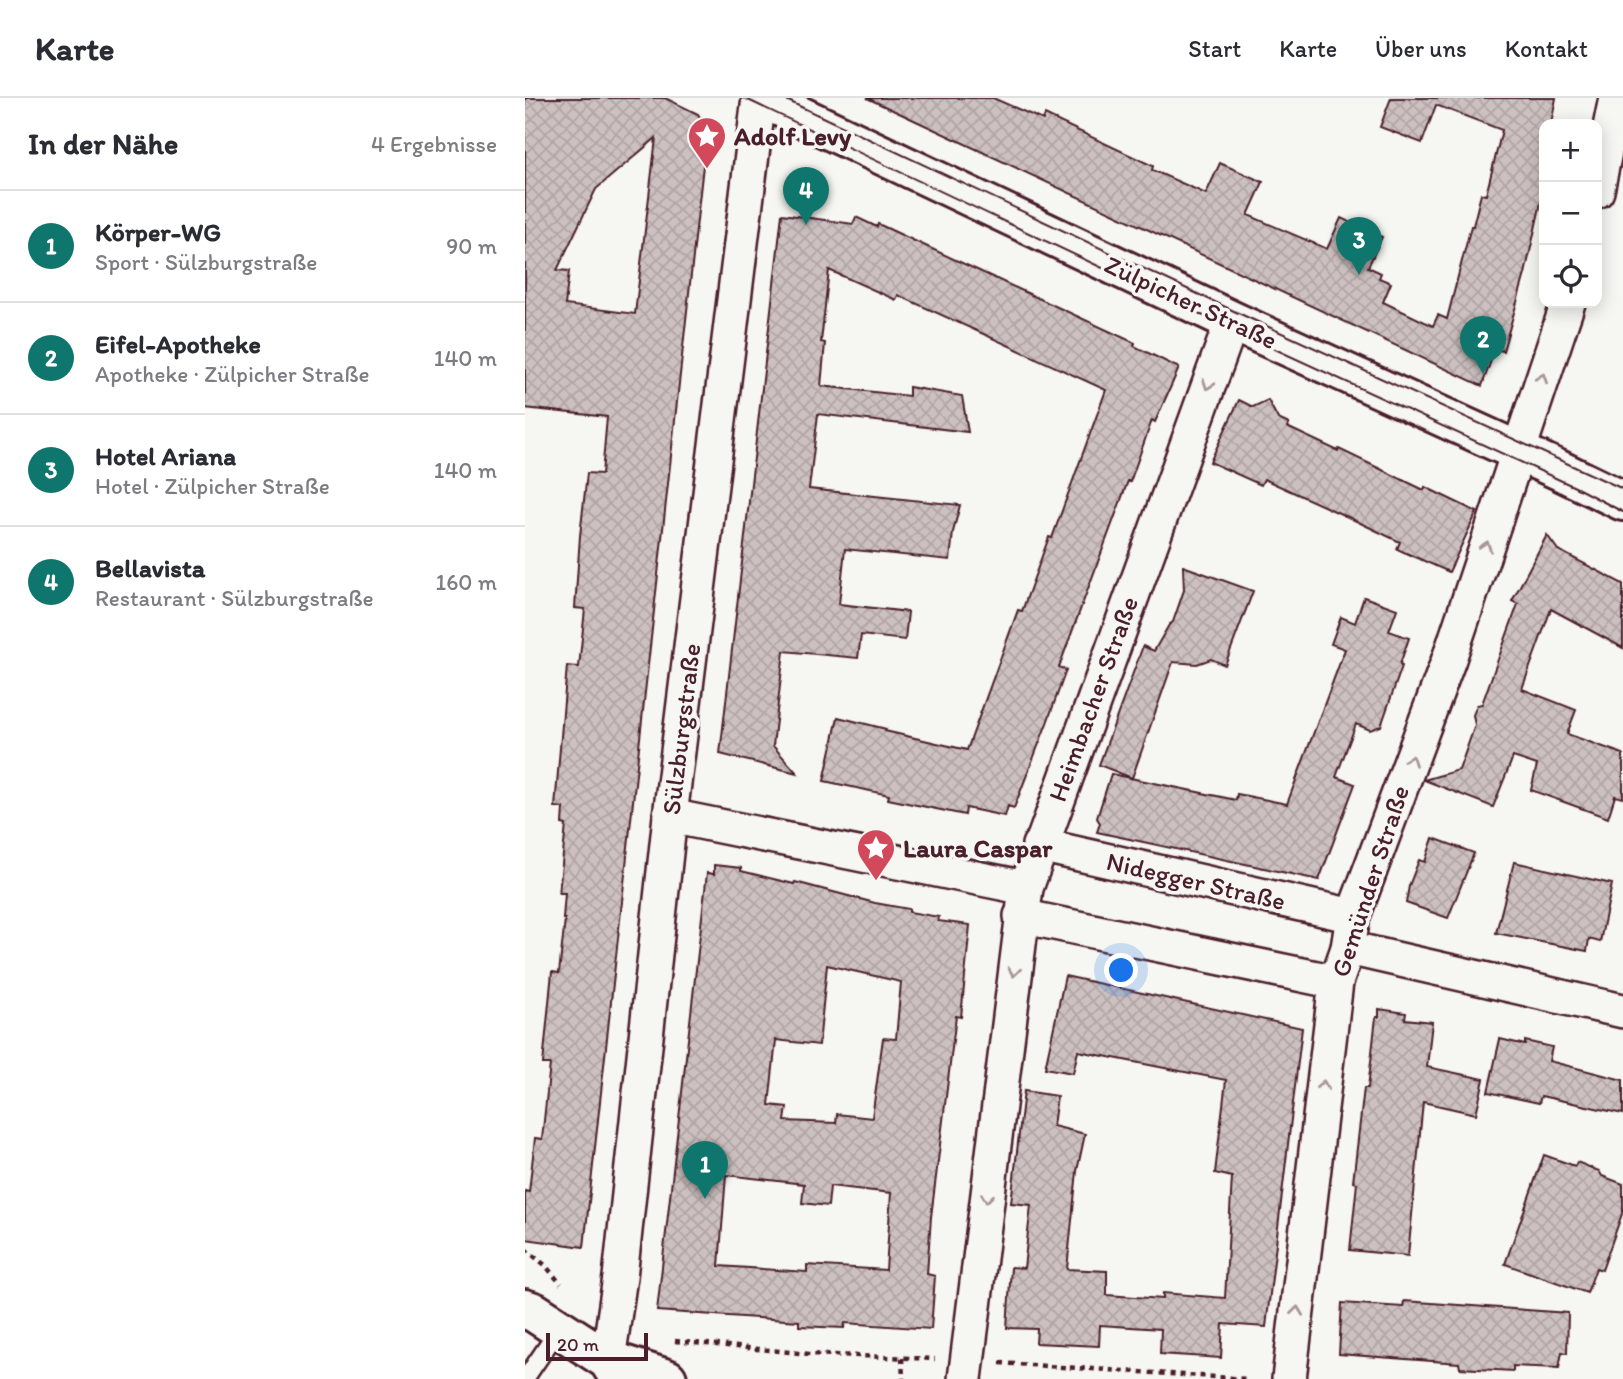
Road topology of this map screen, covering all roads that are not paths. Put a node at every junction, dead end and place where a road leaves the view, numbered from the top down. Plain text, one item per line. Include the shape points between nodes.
1 (760, 98) edge
2 (1616, 98) edge
3 (1599, 182) edge
4 (1566, 308) edge
5 (1232, 321) junction
6 (1519, 447) junction
7 (1623, 501) edge
8 (670, 816) junction
9 (1039, 845) junction
10 (1023, 902) junction
11 (1353, 916) junction
12 (1348, 948) junction
13 (1336, 982) junction
14 (1623, 1011) edge
15 (534, 1315) edge
16 (614, 1369) edge
17 (525, 1378) edge
18 (667, 1379) edge
19 (965, 1379) edge
20 (1289, 1379) edge

1 - 5 street, Zülpicher Straße
1 - 8 street, Sülzburgstraße
2 - 3 street
6 -> 4 street, Gemünder Straße
5 - 6 street, Zülpicher Straße
5 -> 9 street, Heimbacher Straße
6 - 7 street, Zülpicher Straße
11 -> 6 street, Gemünder Straße via 1448,659
8 - 10 street
8 - 16 street, Sülzburgstraße
9 - 10 street, Heimbacher Straße
9 - 11 street, Nidegger Straße
10 - 13 street
10 -> 19 street, Heimbacher Straße
11 - 12 street, Gemünder Straße
12 - 13 street, Gemünder Straße
12 - 14 street
20 -> 13 street, Gemünder Straße
15 - 16 street
15 - 17 lane
16 - 18 street

